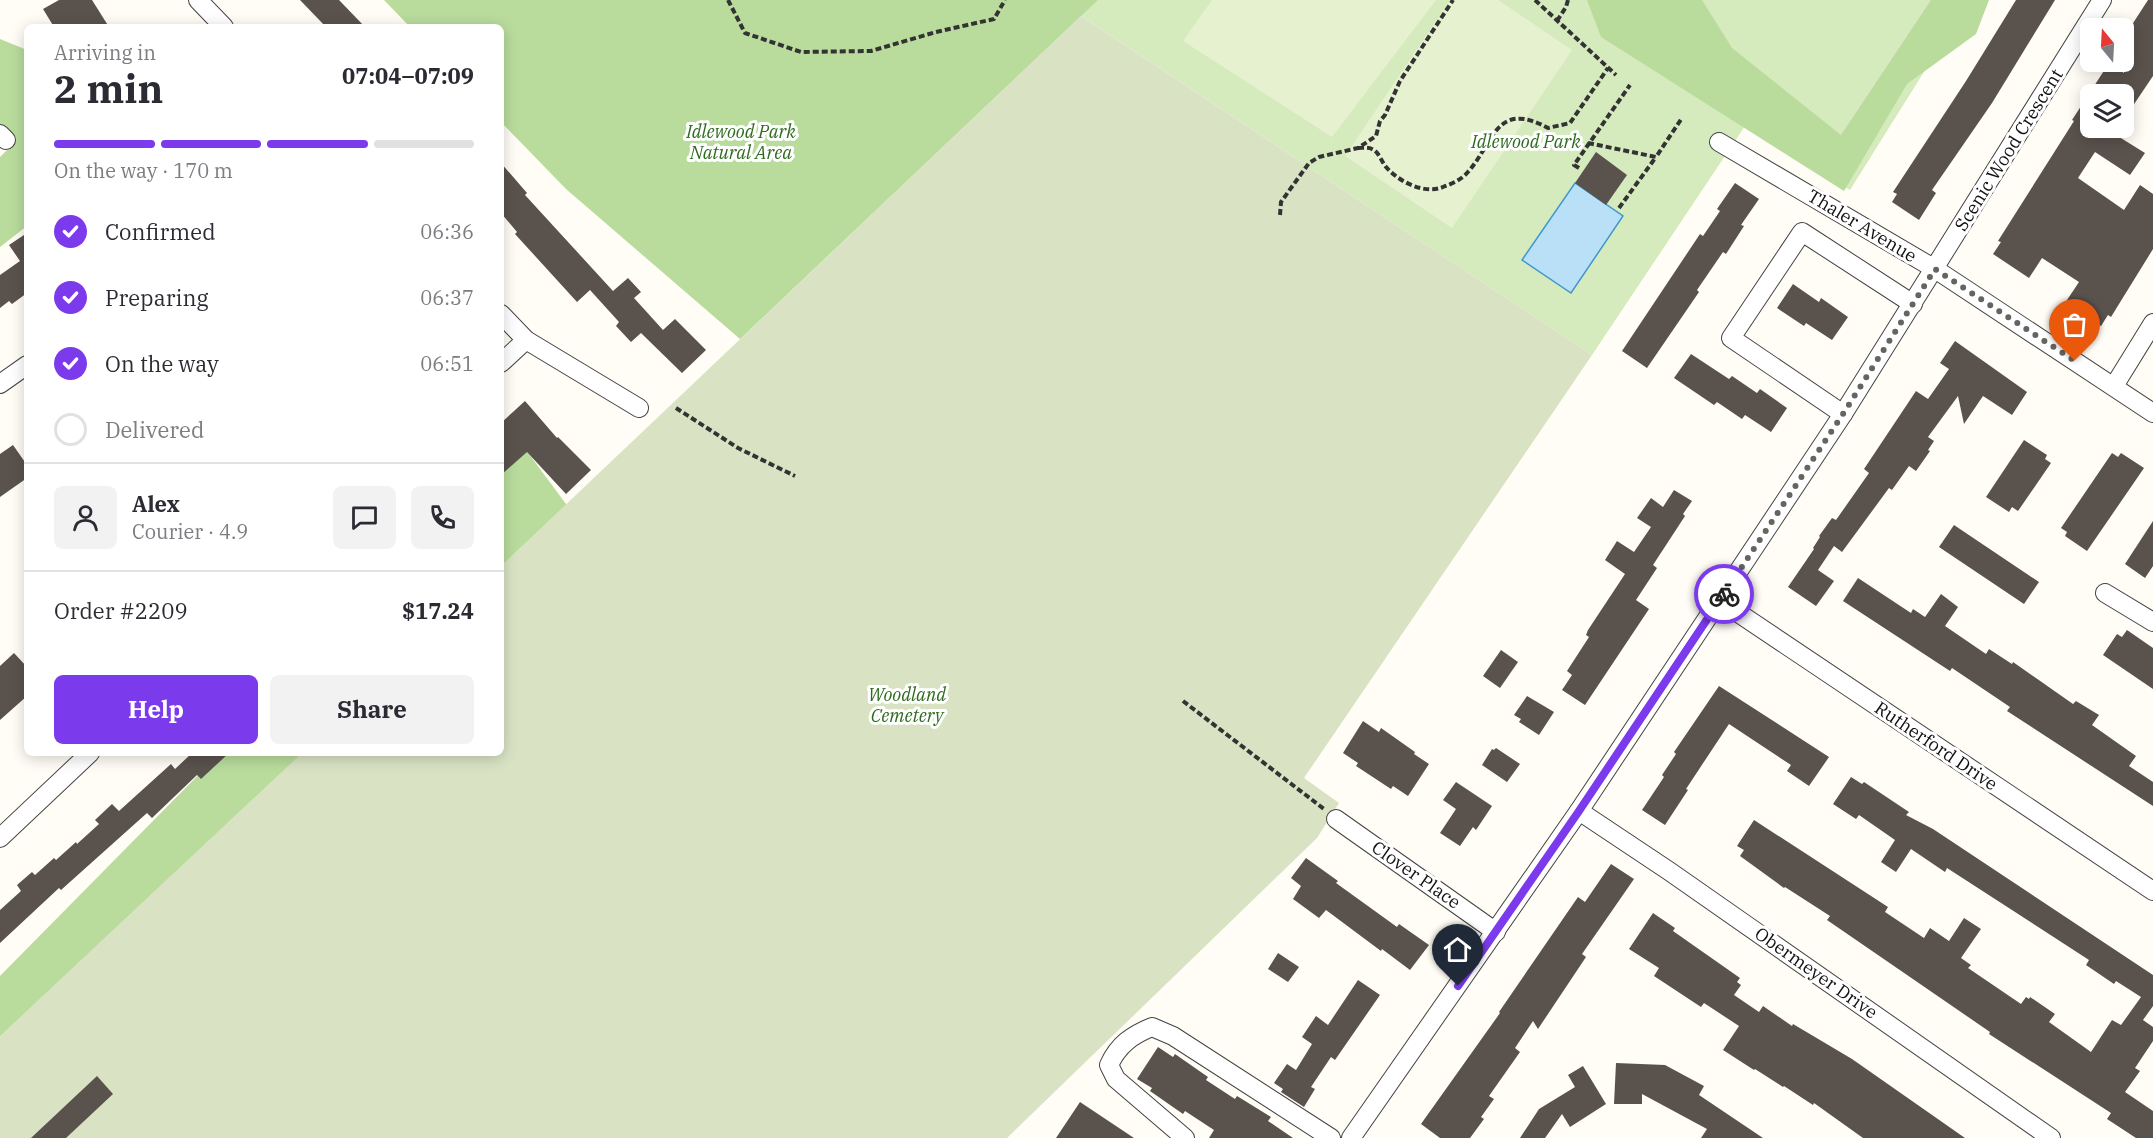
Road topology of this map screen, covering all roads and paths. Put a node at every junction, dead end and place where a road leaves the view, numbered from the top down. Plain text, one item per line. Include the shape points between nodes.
1 (198, 0) edge
2 (728, 0) edge
3 (1005, 0) edge
4 (1453, 0) edge
5 (1535, 0) edge
6 (1568, 0) edge
7 (2103, 0) edge
8 (1557, 21) junction
9 (221, 24) edge
10 (1608, 68) junction
11 (1616, 75) dead end
12 (1630, 85) dead end
13 (1682, 118) dead end
14 (1719, 142) dead end
15 (1588, 143) junction
16 (1358, 148) junction
17 (1656, 157) junction
18 (1579, 168) dead end
19 (1619, 208) dead end
20 (1280, 215) dead end
21 (1935, 269) junction
22 (1913, 304) junction
23 (504, 317) edge
24 (2153, 323) edge
25 (526, 340) junction
26 (504, 360) edge
27 (24, 367) edge
28 (0, 384) edge
29 (2114, 386) junction
30 (639, 408) dead end
31 (676, 408) dead end
32 (2153, 413) edge
33 (1843, 414) junction
34 (795, 476) dead end
35 (2104, 593) dead end
36 (1719, 600) junction
37 (2153, 622) edge
38 (1183, 701) dead end
39 (87, 756) edge
40 (1579, 811) junction
41 (1336, 819) joint
42 (0, 838) edge
43 (2153, 891) edge
44 (1496, 932) junction
45 (1185, 1138) edge
46 (1331, 1138) edge
47 (1352, 1138) edge
48 (2051, 1138) edge

1 - 9 street
2 - 3 path via 745,33 801,52 871,51 994,19
4 - 16 path via 1400,81 1376,136
5 - 8 path
6 - 8 path
7 - 21 street, Scenic Wood Crescent
8 - 10 path
10 - 11 path
10 - 16 path via 1570,123 1548,128 1532,119 1510,119 1495,130 1466,175 1440,189 1399,180 1376,152
12 - 15 path
13 - 17 path
14 - 21 street, Thaler Avenue
15 - 17 path
15 - 18 path via 1574,165
16 - 20 path via 1309,163 1281,202
17 - 19 path
21 - 22 street, Scenic Wood Crescent
21 - 29 street, Thaler Avenue
22 - 33 street, Scenic Wood Crescent
22 - 33 street via 1802,232 1731,338
23 - 25 street
24 - 29 street
25 - 26 street
25 - 30 street
27 - 28 street
29 - 32 street, Thaler Avenue
31 - 34 path via 738,448
33 - 36 street, Scenic Wood Crescent
35 - 37 street
36 - 40 street, Scenic Wood Crescent
36 - 43 street, Rutherford Drive
38 - 41 path
39 - 42 street
40 - 44 street, Scenic Wood Crescent
40 - 48 street, Obermeyer Drive
41 - 44 street, Clover Place
44 - 47 street, Scenic Wood Crescent
45 - 46 street via 1116,1079 1109,1065 1117,1048 1152,1027 1173,1036

